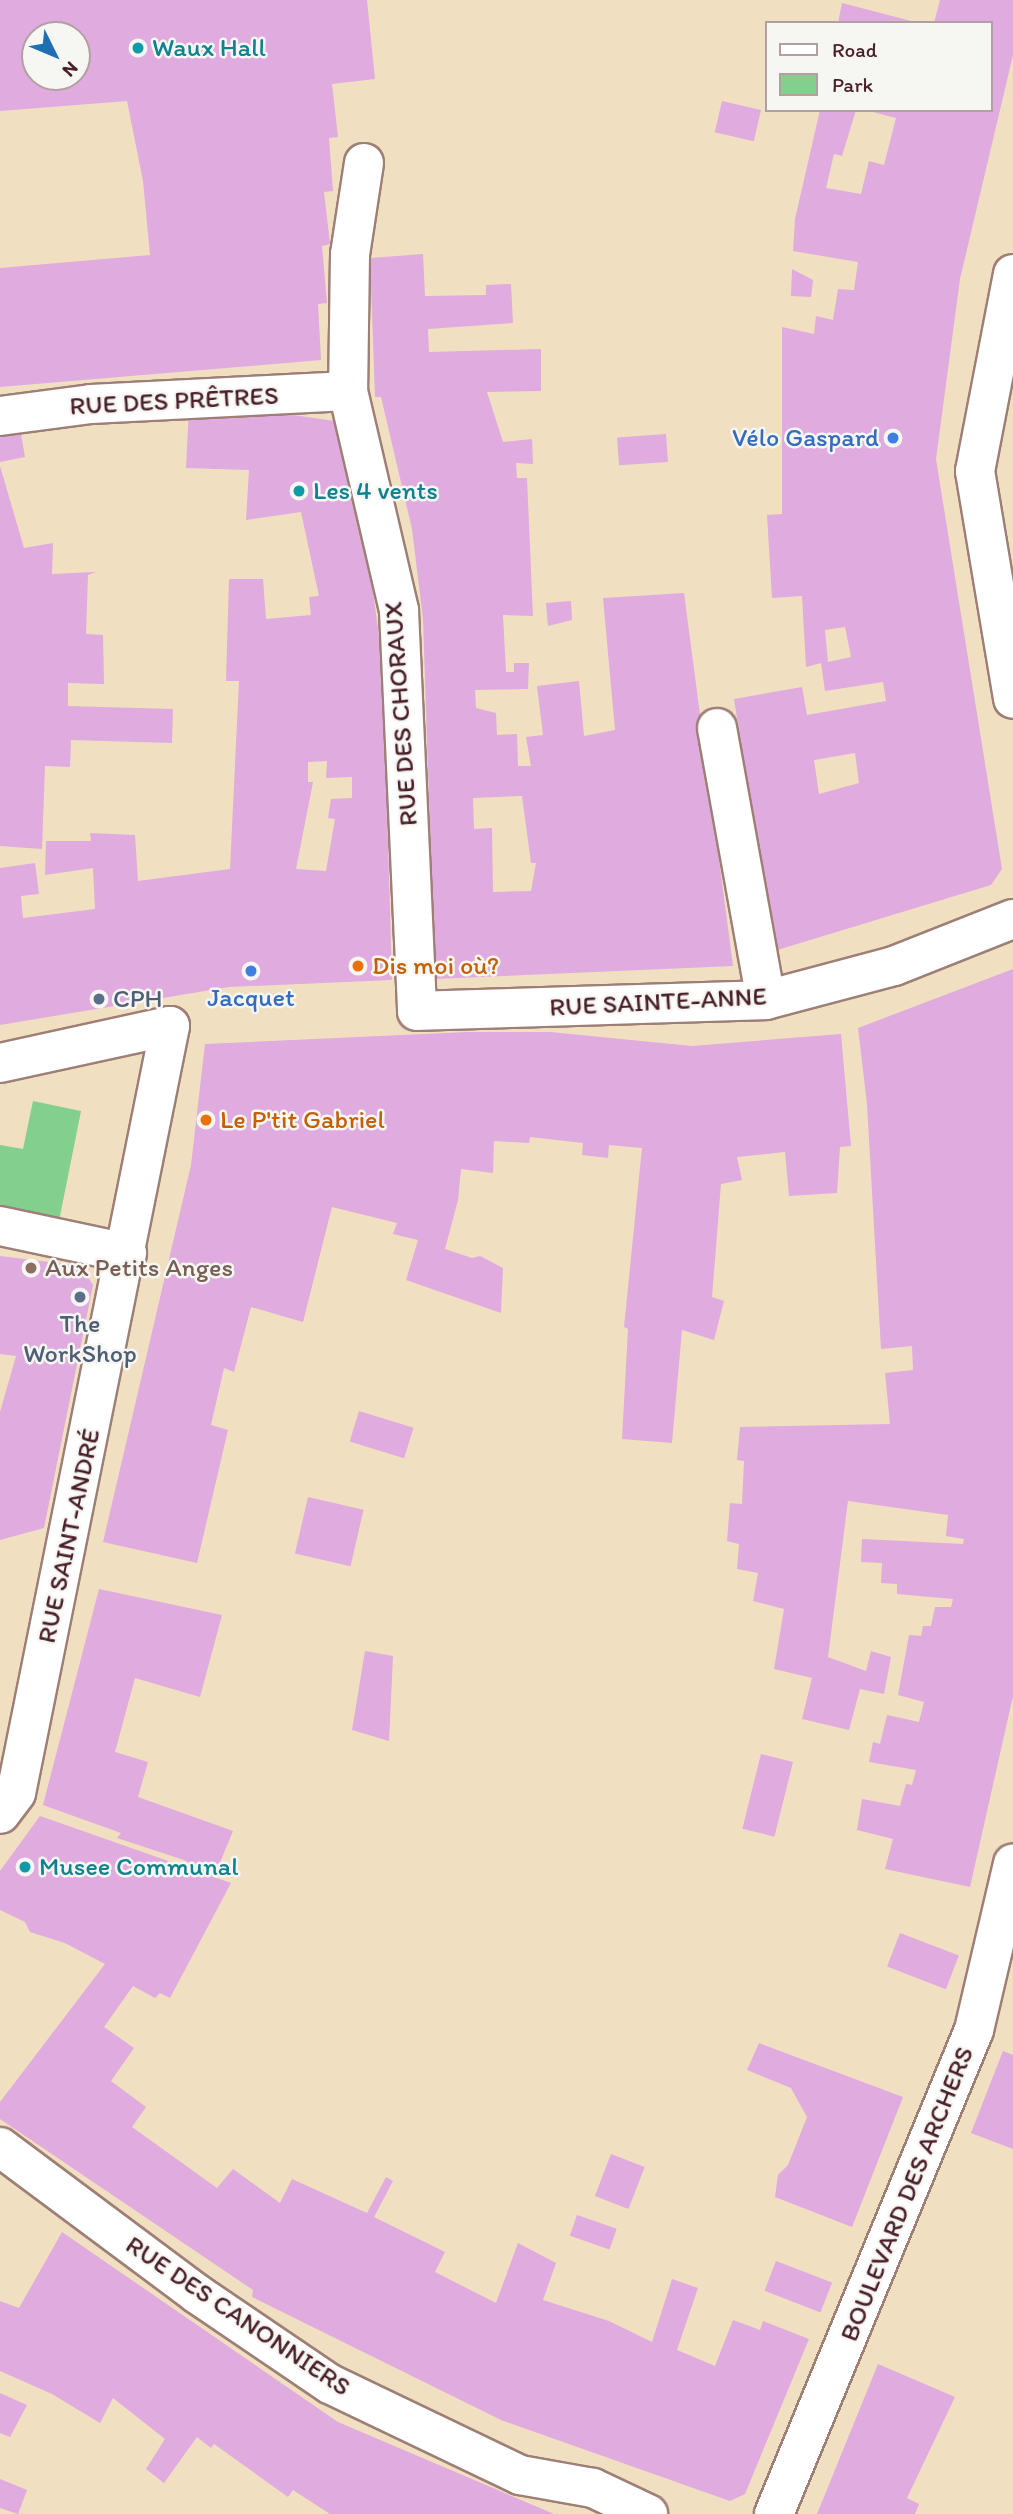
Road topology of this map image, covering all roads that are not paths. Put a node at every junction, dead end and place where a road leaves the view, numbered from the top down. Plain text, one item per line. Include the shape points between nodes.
1 (365, 163) dead end
2 (1013, 274) edge
3 (348, 391) junction
4 (0, 416) edge
5 (1013, 699) edge
6 (717, 728) dead end
7 (1013, 919) edge
8 (766, 1000) junction
9 (417, 1010) joint
10 (0, 1063) edge
11 (0, 1226) edge
12 (127, 1253) junction
13 (0, 1814) edge
14 (1013, 1864) edge
15 (0, 2147) edge
16 (648, 2514) edge
17 (774, 2514) edge

1 - 3 street, RUE DES CHORAUX via 349,254
2 - 5 street via 975,471
3 - 4 street, RUE DES PRÊTRES via 91,404
3 - 9 street, RUE DES CHORAUX via 399,611
6 - 8 street
7 - 8 street, RUE SAINTE-ANNE via 894,966
8 - 9 street, RUE SAINTE-ANNE
10 - 12 street, RUE SAINT-ANDRÉ via 170,1026
11 - 12 street
12 - 13 street, RUE SAINT-ANDRÉ via 16,1793
14 - 17 street, BOULEVARD DES ARCHERS via 974,2030
15 - 16 street, RUE DES CANONNIERS via 197,2294 330,2384 520,2475 593,2488

